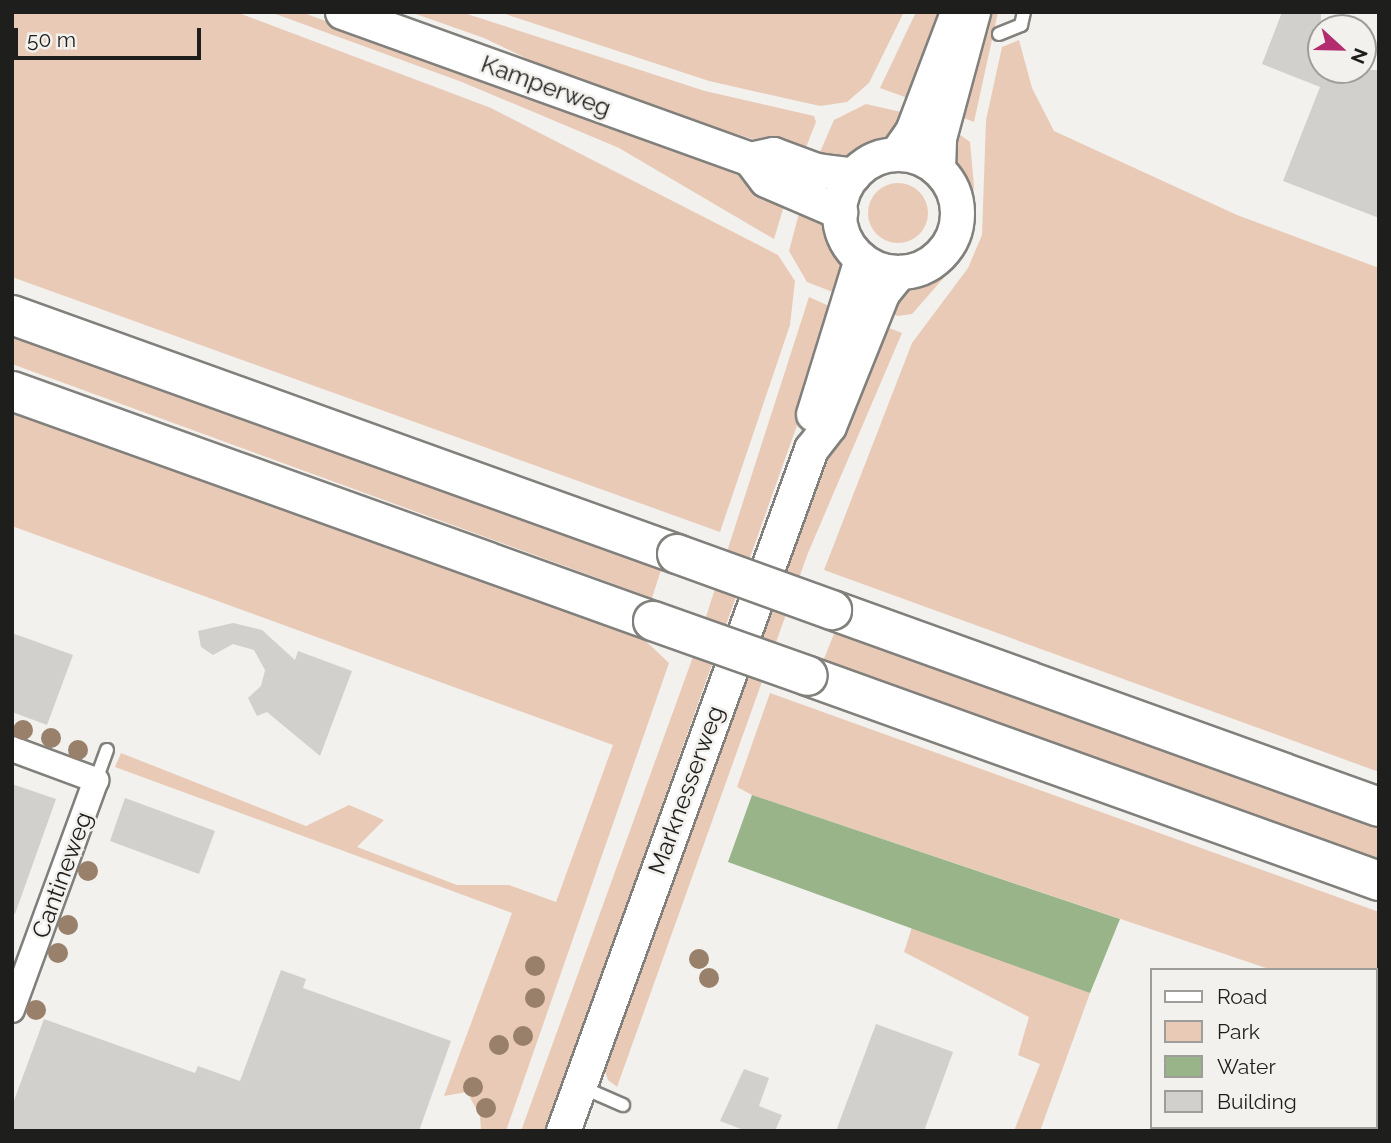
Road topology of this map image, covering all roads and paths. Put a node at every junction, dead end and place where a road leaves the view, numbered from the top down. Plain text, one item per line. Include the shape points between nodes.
1 (342, 12) edge
2 (957, 12) edge
3 (973, 12) edge
4 (1024, 12) edge
5 (999, 34) dead end
6 (896, 154) junction
7 (750, 159) junction
8 (938, 169) junction
9 (854, 175) junction
10 (839, 212) junction
11 (861, 259) junction
12 (899, 272) junction
13 (12, 314) edge
14 (12, 391) edge
15 (811, 449) junction
16 (12, 749) edge
17 (107, 750) dead end
18 (96, 780) junction
19 (1379, 807) edge
20 (1379, 881) edge
21 (12, 1010) edge
22 (579, 1086) junction
23 (623, 1105) dead end
24 (563, 1131) edge

1 - 7 main road, Kamperweg
2 - 6 main road via 912,131
3 - 8 main road via 939,138
4 - 5 lane via 1021,25
6 - 8 main road via 918,158
6 - 9 main road via 876,159
7 - 9 main road, Kamperweg via 773,155
7 - 10 main road, Kamperweg via 766,180
8 - 12 main road via 955,197 952,238 930,263
9 - 10 main road
10 - 11 main road via 847,242
11 - 12 main road
11 - 15 main road, Marknesserweg via 813,416
12 - 15 main road, Marknesserweg via 883,292 829,426
13 - 19 highway, bridge
14 - 20 highway, bridge
15 - 22 main road, Marknesserweg
16 - 18 street
17 - 18 lane
18 - 21 street, Cantineweg
22 - 23 lane
22 - 24 main road, Marknesserweg

